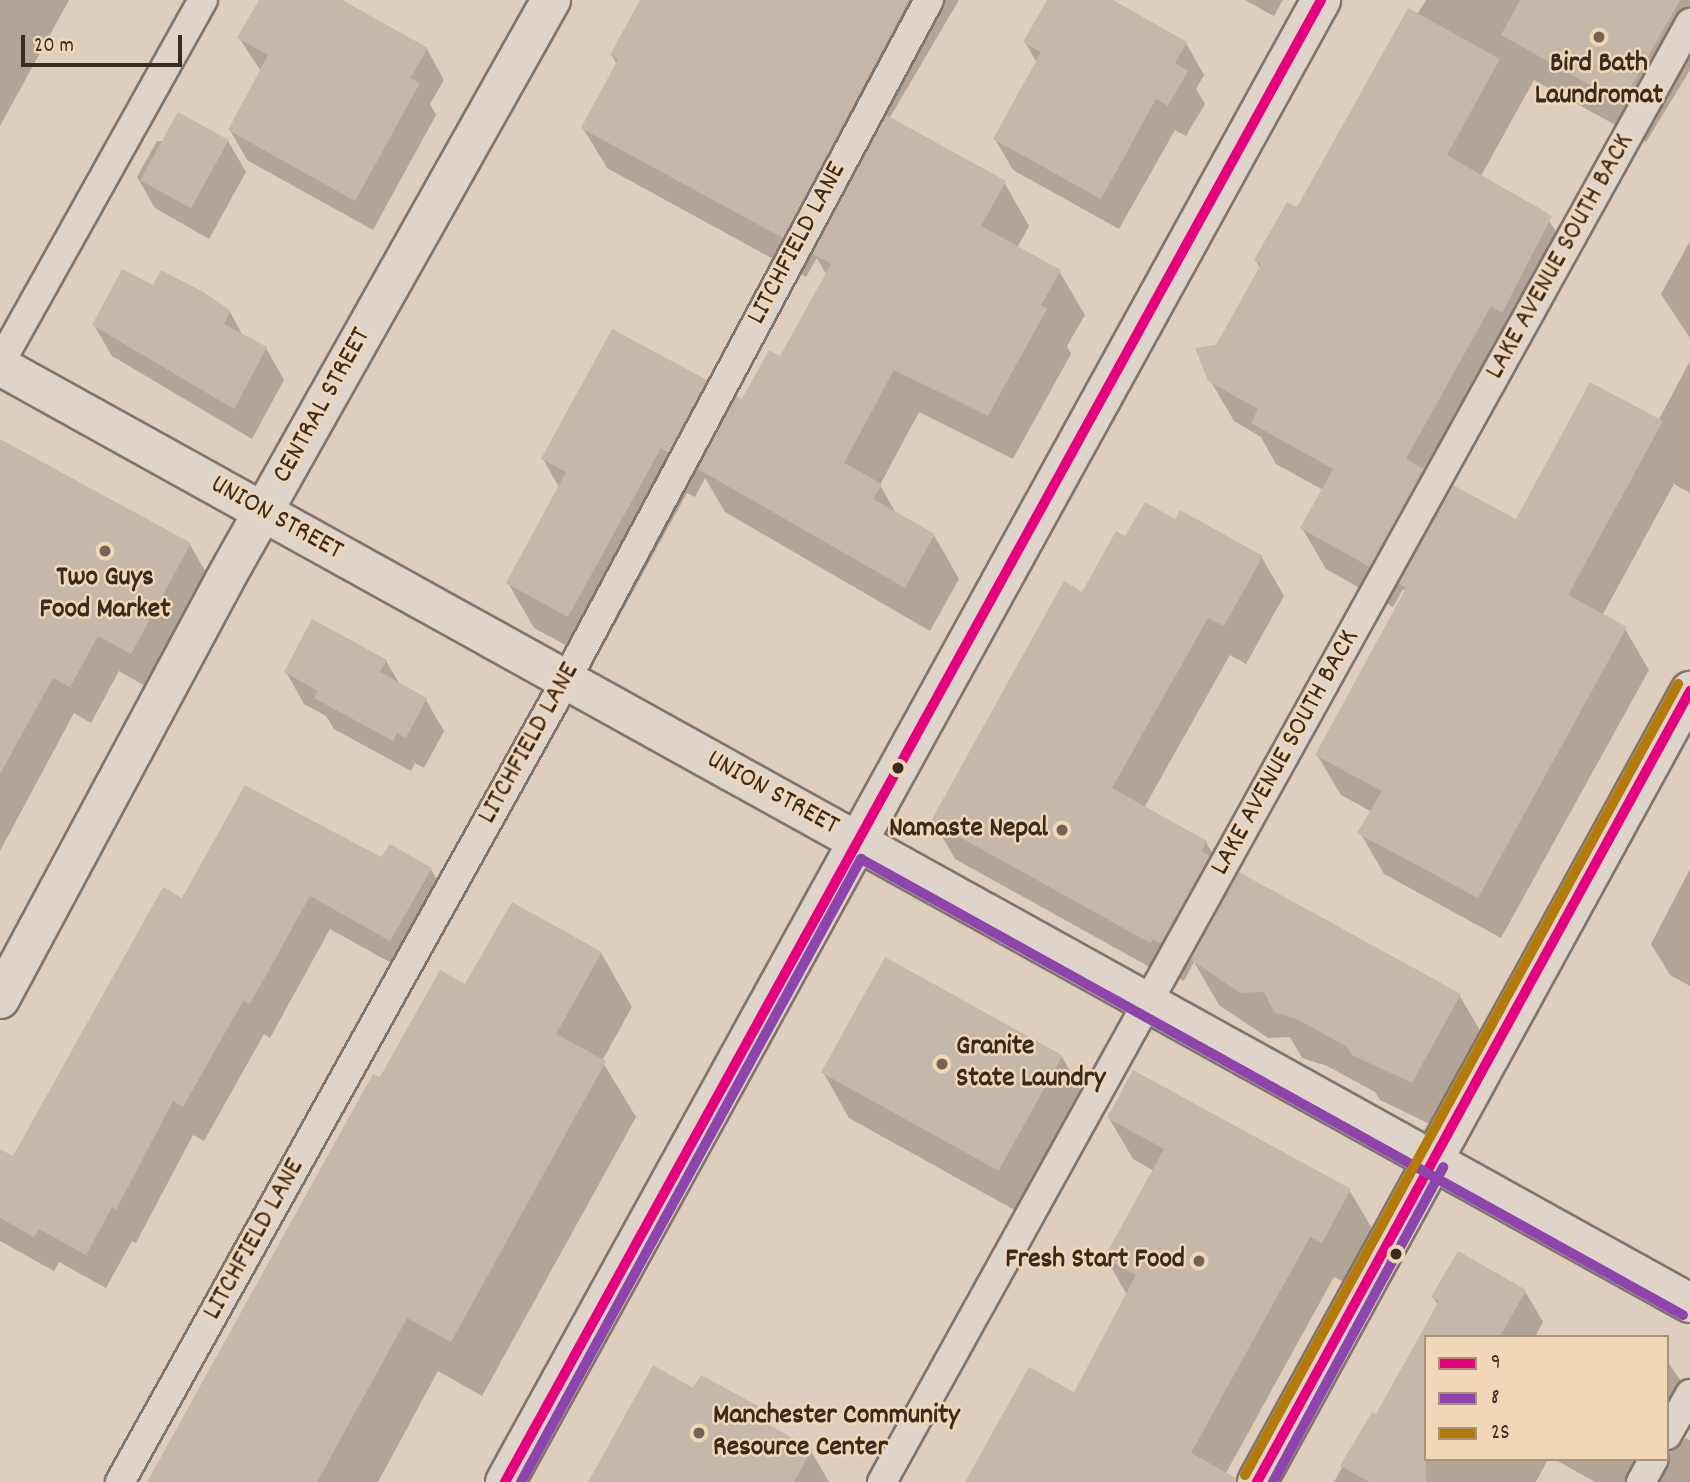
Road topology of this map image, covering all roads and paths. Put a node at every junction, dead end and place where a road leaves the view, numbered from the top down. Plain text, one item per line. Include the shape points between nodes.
1 (203, 0) edge
2 (551, 0) edge
3 (929, 0) edge
4 (1321, 0) edge
5 (1690, 23) edge
6 (0, 364) edge
7 (264, 512) junction
8 (566, 680) junction
9 (1690, 691) edge
10 (855, 840) junction
11 (0, 999) edge
12 (1148, 1002) junction
13 (1431, 1160) junction
14 (1690, 1303) edge
15 (1690, 1394) edge
16 (1669, 1431) edge
17 (1653, 1461) edge
18 (120, 1482) edge
19 (505, 1482) edge
20 (882, 1482) edge
21 (1257, 1482) edge
22 (1641, 1482) edge

1 - 6 lane
2 - 7 street, CENTRAL STREET
3 - 8 lane, LITCHFIELD LANE
4 - 10 street
5 - 12 lane, LAKE AVENUE SOUTH BACK
6 - 7 street, UNION STREET
7 - 8 street, UNION STREET
7 - 11 street, CENTRAL STREET
8 - 10 street, UNION STREET
8 - 18 lane, LITCHFIELD LANE
9 - 13 street
10 - 12 street, UNION STREET
10 - 19 street
12 - 13 street, UNION STREET
12 - 20 lane, LAKE AVENUE SOUTH BACK
13 - 14 street, UNION STREET
13 - 21 street
15 - 16 lane
17 - 22 lane

